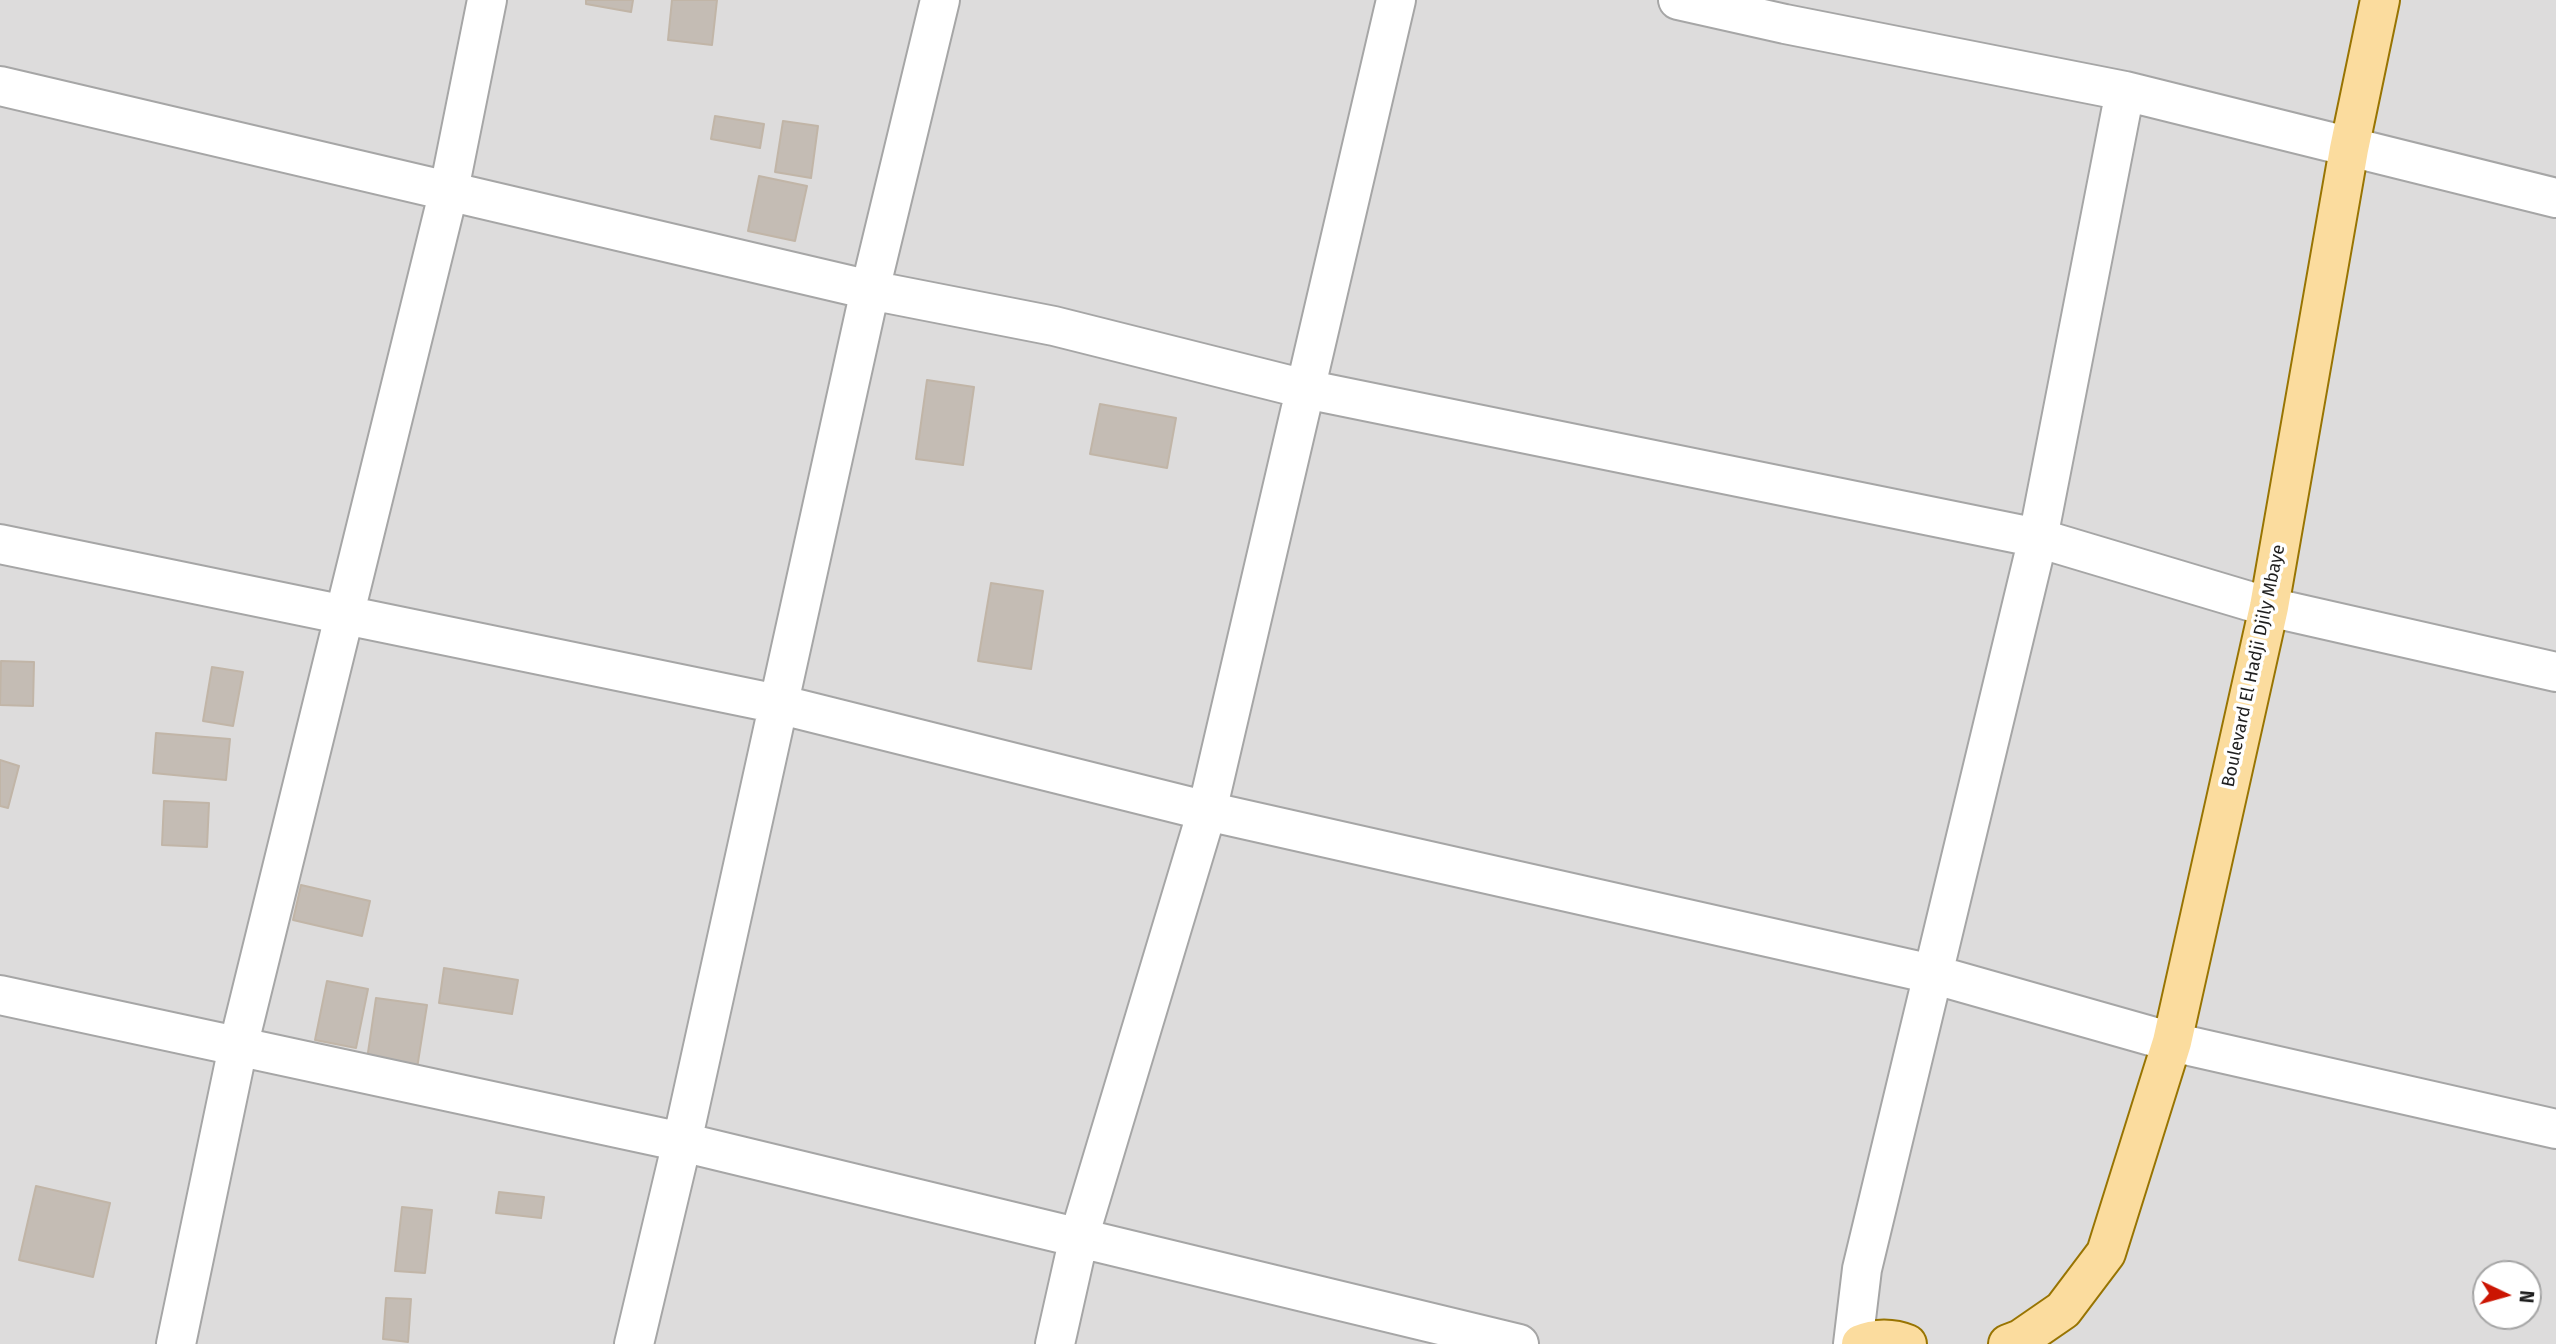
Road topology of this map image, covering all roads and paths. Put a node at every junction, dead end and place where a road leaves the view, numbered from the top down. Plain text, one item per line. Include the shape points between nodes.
1 (487, 0) edge
2 (940, 0) edge
3 (1396, 0) edge
4 (1678, 0) edge
5 (2380, 0) edge
6 (0, 86) edge
7 (2125, 91) junction
8 (2349, 149) junction
9 (449, 190) junction
10 (2556, 198) edge
11 (870, 290) junction
12 (1305, 389) junction
13 (2038, 538) junction
14 (0, 544) edge
15 (2269, 607) junction
16 (343, 613) junction
17 (2556, 673) edge
18 (778, 704) junction
19 (1208, 811) junction
20 (1932, 974) junction
21 (0, 996) edge
22 (2172, 1042) junction
23 (238, 1047) junction
24 (2556, 1129) edge
25 (682, 1142) junction
26 (1079, 1237) junction
27 (176, 1344) edge
28 (634, 1344) edge
29 (1055, 1344) edge
30 (1519, 1344) edge
31 (1853, 1344) edge
32 (1861, 1344) edge
33 (1908, 1344) edge
34 (2008, 1344) edge

1 - 9 street
2 - 11 street
3 - 12 street
4 - 7 street
5 - 8 main road, Boulevard El Hadji Djily Mbaye
6 - 9 street
7 - 8 street
7 - 13 street
8 - 10 street
8 - 15 main road, Boulevard El Hadji Djily Mbaye
9 - 11 street
9 - 16 street
11 - 12 street via 1054,326
11 - 18 street
12 - 13 street
12 - 19 street
13 - 15 street
13 - 20 street
14 - 16 street
15 - 17 street
15 - 22 main road, Boulevard El Hadji Djily Mbaye
16 - 18 street
16 - 23 street
18 - 19 street
18 - 25 street
19 - 20 street
19 - 26 street
20 - 22 street
20 - 31 street via 1862,1269
21 - 23 street
22 - 24 street
22 - 34 main road, Boulevard El Hadji Djily Mbaye via 2106,1253 2063,1310
23 - 25 street
23 - 27 street
25 - 26 street
25 - 28 street
26 - 29 street
26 - 30 street
32 - 33 main road via 1898,1340

